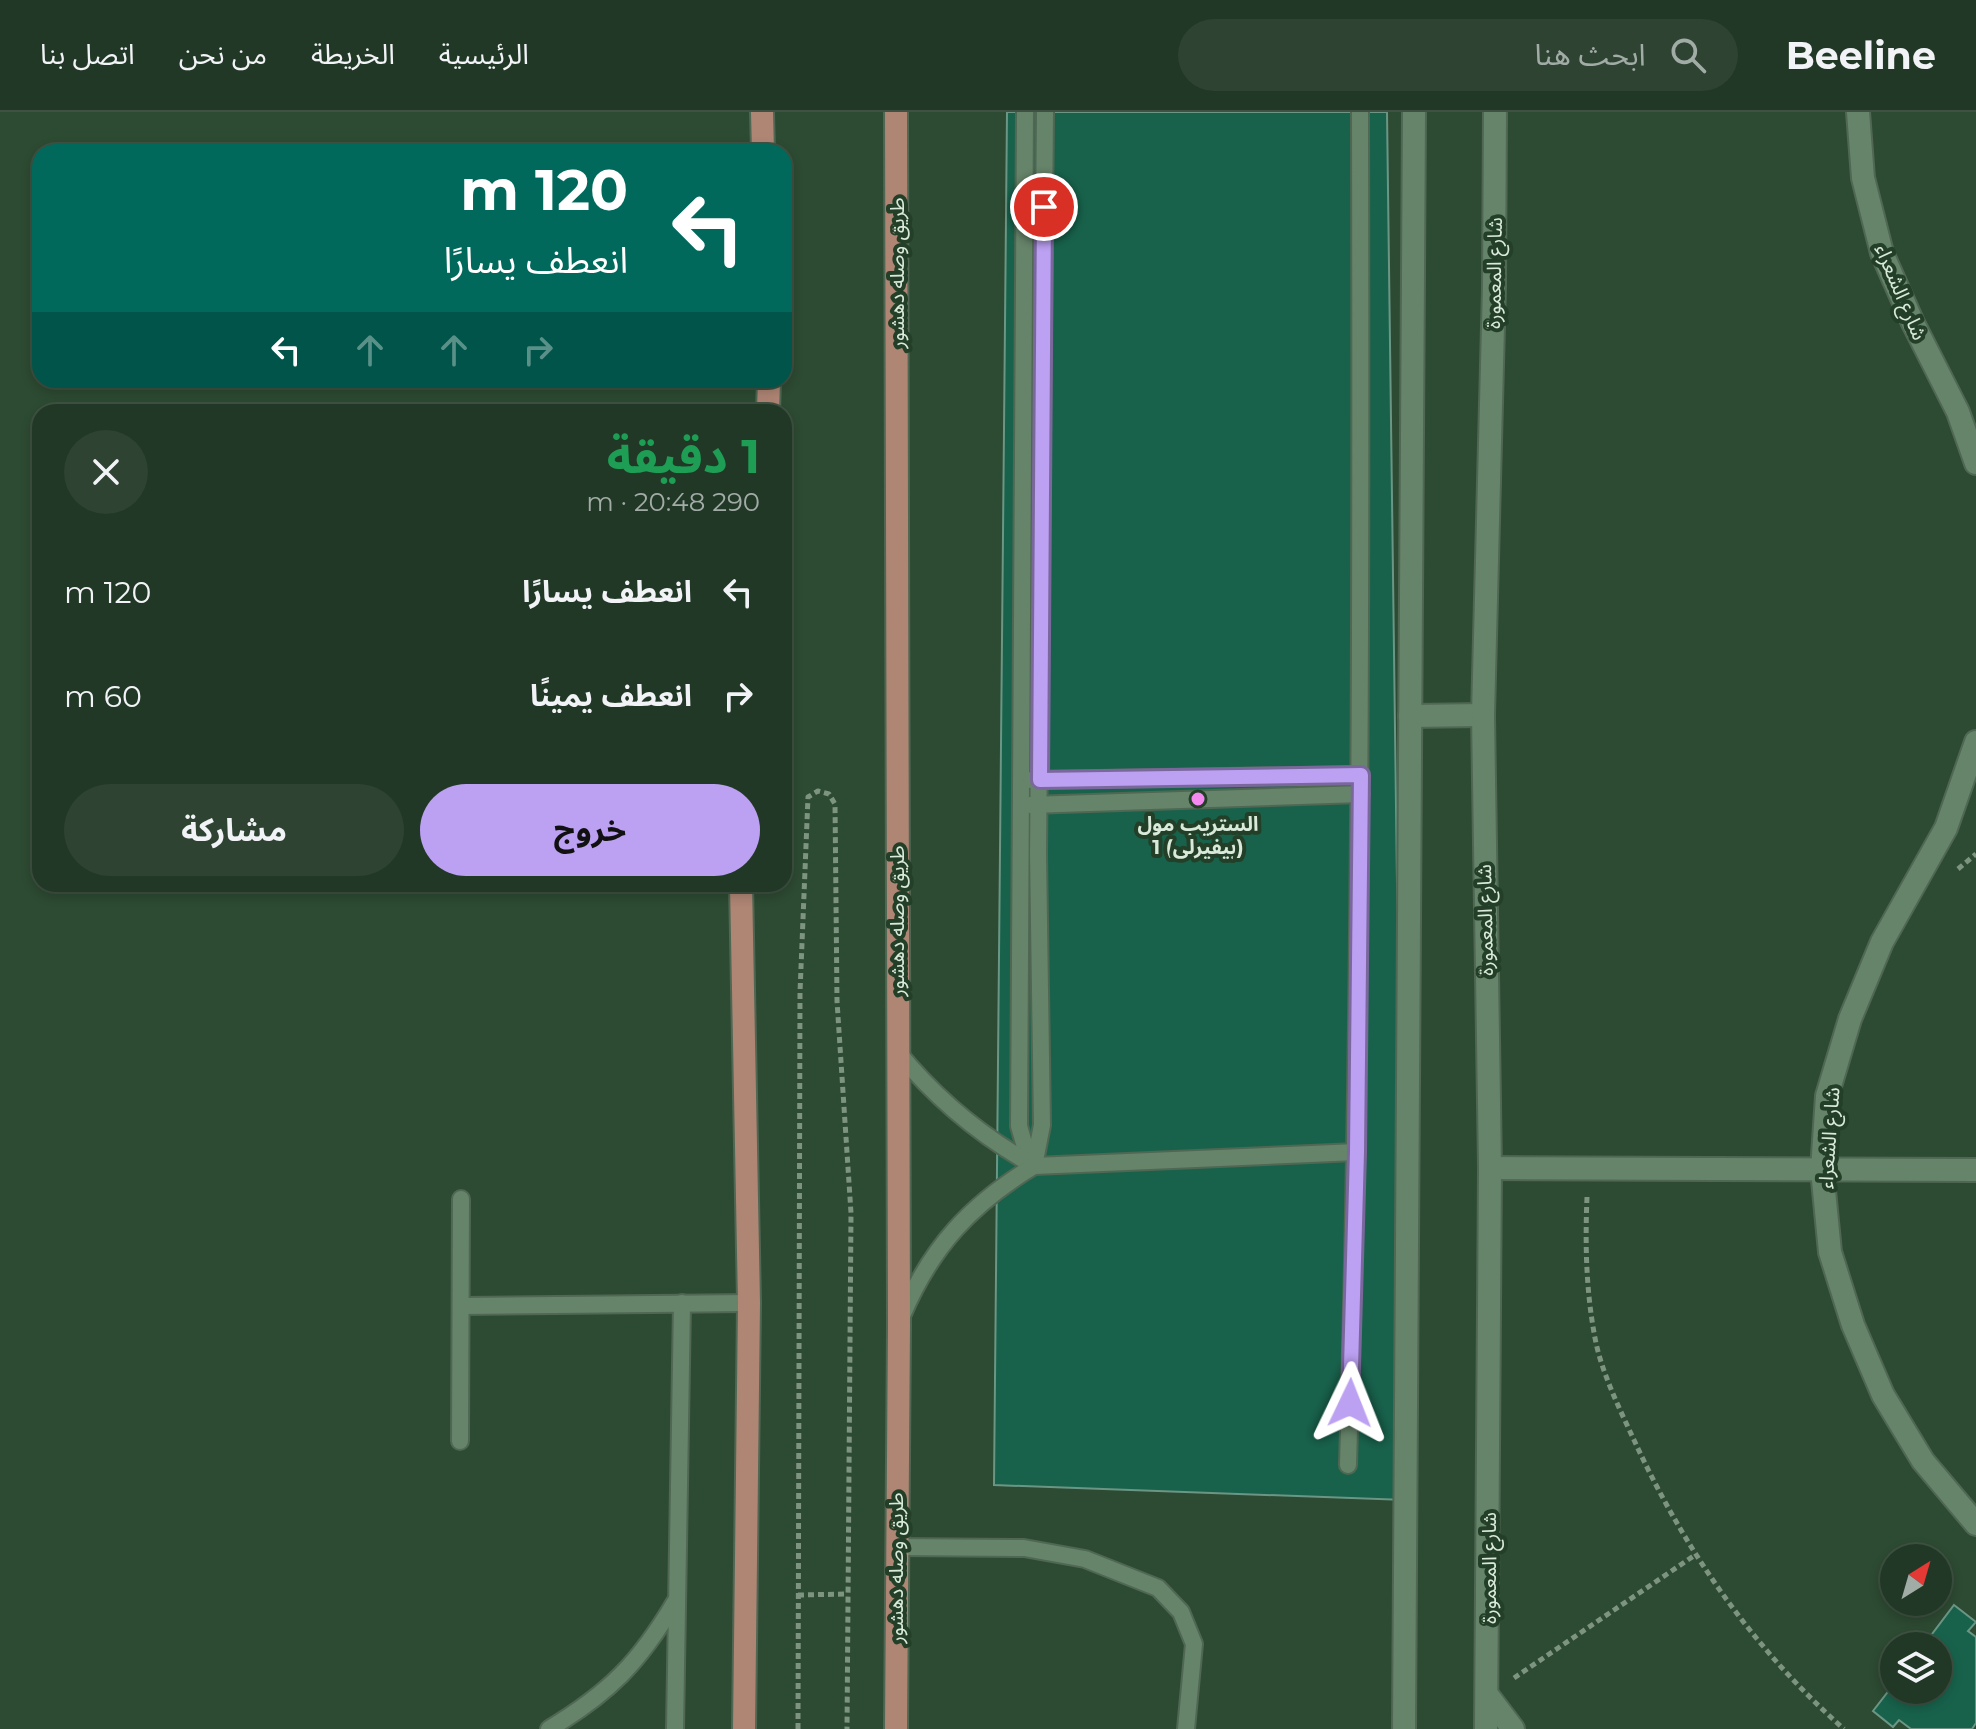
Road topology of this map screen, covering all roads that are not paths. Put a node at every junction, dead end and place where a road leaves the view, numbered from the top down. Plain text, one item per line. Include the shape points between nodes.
1 (762, 112) edge
2 (896, 112) edge
3 (1025, 112) edge
4 (1045, 112) edge
5 (1360, 112) edge
6 (1414, 112) edge
7 (1495, 112) edge
8 (1858, 112) edge
9 (763, 144) edge
10 (1976, 463) edge
11 (1483, 715) junction
12 (1410, 716) junction
13 (1976, 742) edge
14 (1361, 775) junction
15 (1021, 780) junction
16 (1040, 780) junction
17 (1361, 794) junction
18 (1040, 805) junction
19 (1021, 806) junction
20 (741, 892) edge
21 (897, 1051) junction
22 (1357, 1152) junction
23 (1034, 1166) junction
24 (1490, 1168) junction
25 (1822, 1170) junction
26 (1976, 1170) edge
27 (461, 1199) dead end
28 (682, 1303) junction
29 (749, 1303) junction
30 (461, 1306) junction
31 (899, 1325) junction
32 (460, 1441) dead end
33 (1348, 1465) dead end
34 (1976, 1524) edge
35 (896, 1547) junction
36 (676, 1600) junction
37 (1488, 1696) junction
38 (549, 1729) edge
39 (675, 1729) edge
40 (744, 1729) edge
41 (896, 1729) edge
42 (1186, 1729) edge
43 (1404, 1729) edge
44 (1486, 1729) edge
45 (1513, 1729) edge

1 - 9 main road
2 - 21 main road, طريق وصله دهشور
3 - 15 lane
4 - 16 lane
5 - 14 lane
6 - 12 street
7 - 11 street, شارع المعمورة
8 - 10 street, شارع الشعراء via 1863,178 1882,253 1958,412
11 - 12 street
11 - 24 street, شارع المعمورة
12 - 43 street
13 - 25 street, شارع الشعراء via 1946,828 1882,942 1850,1019 1827,1096
14 - 16 lane
14 - 17 lane
15 - 16 lane
15 - 19 lane
16 - 18 lane
17 - 18 lane
17 - 22 lane
18 - 19 lane
18 - 23 lane via 1042,1125
19 - 23 lane via 1019,1126
20 - 29 main road
21 - 23 lane via 955,1112
21 - 31 main road, طريق وصله دهشور
22 - 23 lane
22 - 33 lane
23 - 31 lane via 1004,1184 951,1232 912,1292
24 - 25 street
24 - 37 street, شارع المعمورة
25 - 26 street
25 - 34 street, شارع الشعراء via 1830,1252 1883,1395 1923,1461
27 - 30 lane
28 - 29 lane
28 - 30 lane
28 - 36 lane
29 - 40 main road
30 - 32 lane
31 - 35 main road, طريق وصله دهشور
35 - 41 main road, طريق وصله دهشور
35 - 42 lane via 1024,1548 1085,1559 1158,1588 1181,1612 1194,1644
36 - 38 lane via 653,1641 623,1676
36 - 39 lane
37 - 44 street, شارع المعمورة
37 - 45 street

